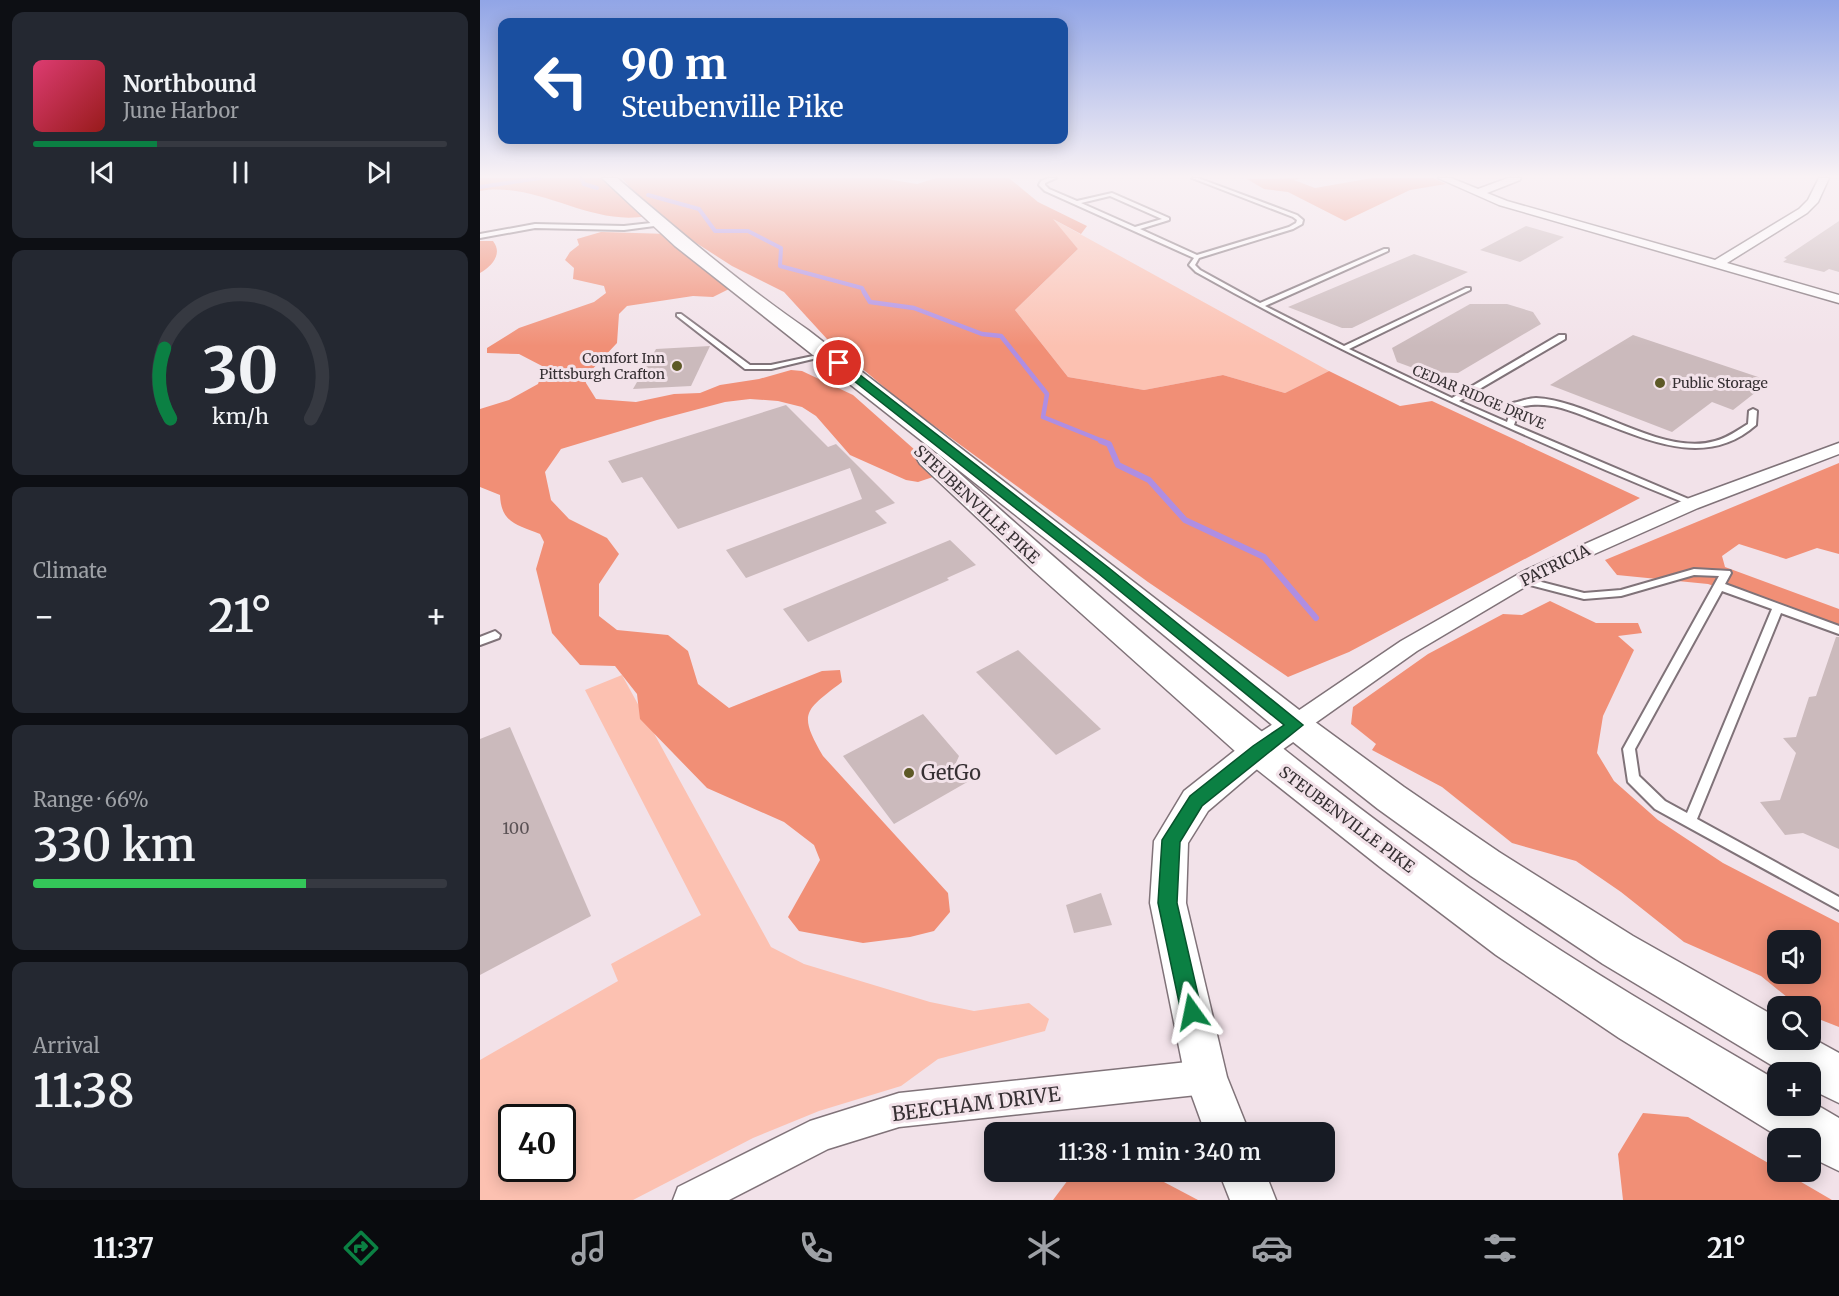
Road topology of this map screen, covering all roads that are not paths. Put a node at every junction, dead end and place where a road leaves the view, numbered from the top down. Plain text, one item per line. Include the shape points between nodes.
1 (495, 234) edge
2 (672, 234) edge
3 (1146, 234) edge
4 (1272, 234) edge
5 (1614, 234) edge
6 (1766, 234) edge
7 (480, 237) edge
8 (1386, 250) dead end
9 (1197, 257) junction
10 (1719, 263) junction
11 (1468, 290) dead end
12 (1839, 299) edge
13 (1259, 306) junction
14 (768, 311) junction
15 (679, 315) dead end
16 (1562, 337) dead end
17 (1343, 350) junction
18 (813, 358) junction
19 (1454, 400) junction
20 (1753, 411) dead end
21 (1510, 425) junction
22 (1839, 448) edge
23 (1693, 503) junction
24 (1522, 580) junction
25 (1719, 586) junction
26 (1778, 608) junction
27 (1839, 630) edge
28 (495, 636) dead end
29 (480, 641) edge
30 (1295, 725) junction
31 (1258, 750) junction
32 (1690, 821) junction
33 (1839, 904) edge
34 (1206, 1077) junction
35 (1839, 1079) edge
36 (1223, 1122) edge
37 (1839, 1146) edge
38 (1246, 1182) edge
39 (691, 1200) edge
40 (1253, 1200) edge

1 - 7 lane
2 - 14 main road, STEUBENVILLE PIKE
3 - 9 lane
4 - 9 lane
5 - 10 street
6 - 10 street
8 - 13 lane
9 - 13 lane, CEDAR RIDGE DRIVE via 1192,265 1197,271
10 - 12 street
11 - 17 lane
13 - 17 lane, CEDAR RIDGE DRIVE
14 - 18 main road, STEUBENVILLE PIKE
14 - 30 main road, STEUBENVILLE PIKE via 1104,571
15 - 18 lane via 748,367 771,368
16 - 19 lane
17 - 19 lane, CEDAR RIDGE DRIVE
18 - 31 main road, STEUBENVILLE PIKE
19 - 21 lane, CEDAR RIDGE DRIVE
20 - 21 lane via 1752,424 1715,445 1687,446 1568,407 1536,401 1516,405
21 - 23 lane, CEDAR RIDGE DRIVE
22 - 23 street, PATRICIA
23 - 24 street, PATRICIA
24 - 25 lane via 1584,596 1621,593 1694,572 1726,573
24 - 30 street, PATRICIA via 1409,646
25 - 26 lane
25 - 32 lane via 1629,749 1633,778 1660,805
26 - 27 lane
26 - 32 lane
28 - 29 lane
30 - 31 street
30 - 35 main road, STEUBENVILLE PIKE via 1485,864 1618,950
31 - 34 street via 1196,801 1171,840 1168,903
31 - 37 main road, STEUBENVILLE PIKE via 1511,941
32 - 33 lane
34 - 36 street
34 - 39 street, BEECHAM DRIVE via 900,1110 822,1133
38 - 40 street

